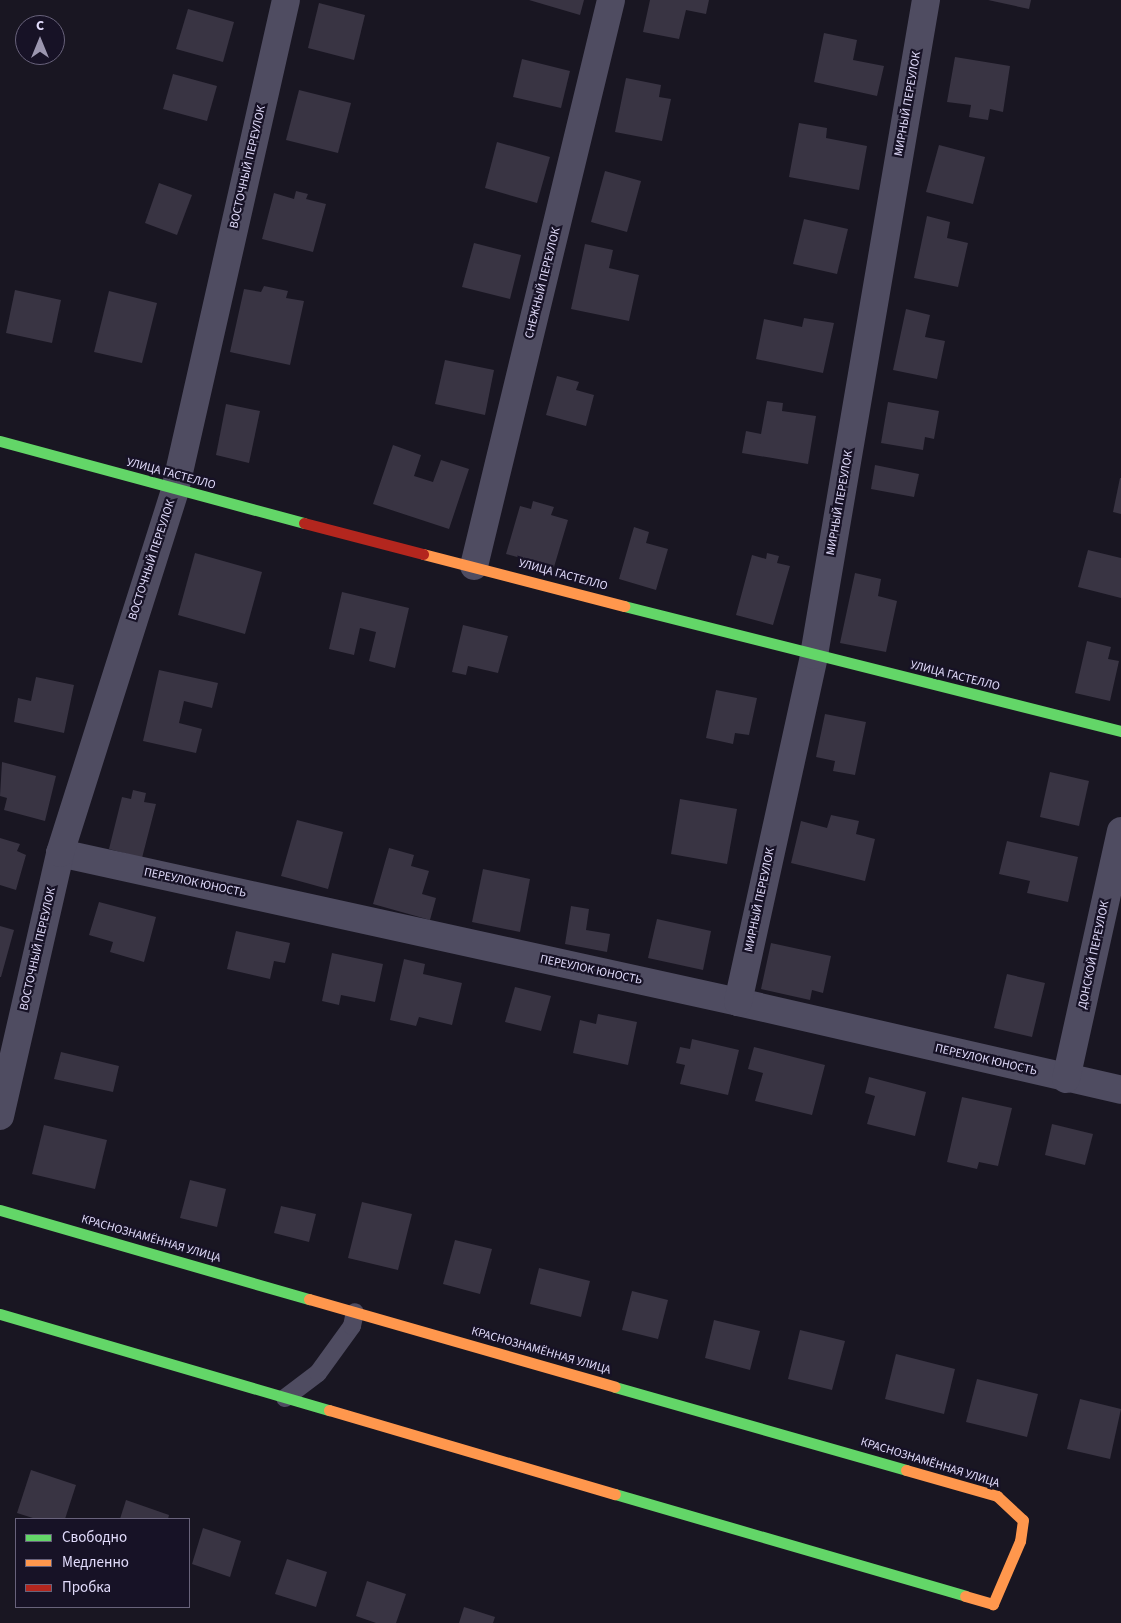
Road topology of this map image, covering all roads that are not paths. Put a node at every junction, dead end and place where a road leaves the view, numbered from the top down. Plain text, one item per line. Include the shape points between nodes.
1 (286, 0) edge
2 (611, 0) edge
3 (926, 0) edge
4 (0, 441) edge
5 (175, 490) junction
6 (474, 566) junction
7 (814, 655) junction
8 (1121, 731) edge
9 (1121, 831) edge
10 (60, 853) junction
11 (738, 1002) junction
12 (1066, 1079) junction
13 (1121, 1090) edge
14 (0, 1116) edge
15 (0, 1210) edge
16 (355, 1312) junction
17 (0, 1314) edge
18 (285, 1398) junction

1 - 5 street, ВОСТОЧНЫЙ ПЕРЕУЛОК
2 - 6 street, СНЕЖНЫЙ ПЕРЕУЛОК
3 - 7 street, МИРНЫЙ ПЕРЕУЛОК
4 - 5 street, УЛИЦА ГАСТЕЛЛО
5 - 6 street, УЛИЦА ГАСТЕЛЛО
5 - 10 street, ВОСТОЧНЫЙ ПЕРЕУЛОК
6 - 7 street, УЛИЦА ГАСТЕЛЛО
7 - 8 street, УЛИЦА ГАСТЕЛЛО
7 - 11 street, МИРНЫЙ ПЕРЕУЛОК
9 - 12 street, ДОНСКОЙ ПЕРЕУЛОК
10 - 11 street, ПЕРЕУЛОК ЮНОСТЬ
10 - 14 street, ВОСТОЧНЫЙ ПЕРЕУЛОК
11 - 12 street, ПЕРЕУЛОК ЮНОСТЬ
12 - 13 street, ПЕРЕУЛОК ЮНОСТЬ
15 - 16 street, КРАСНОЗНАМЁННАЯ УЛИЦА
16 - 18 lane via 352,1326 318,1373
16 - 18 street, КРАСНОЗНАМЁННАЯ УЛИЦА via 997,1496 1023,1520 1020,1541 993,1604
17 - 18 street, КРАСНОЗНАМЁННАЯ УЛИЦА

